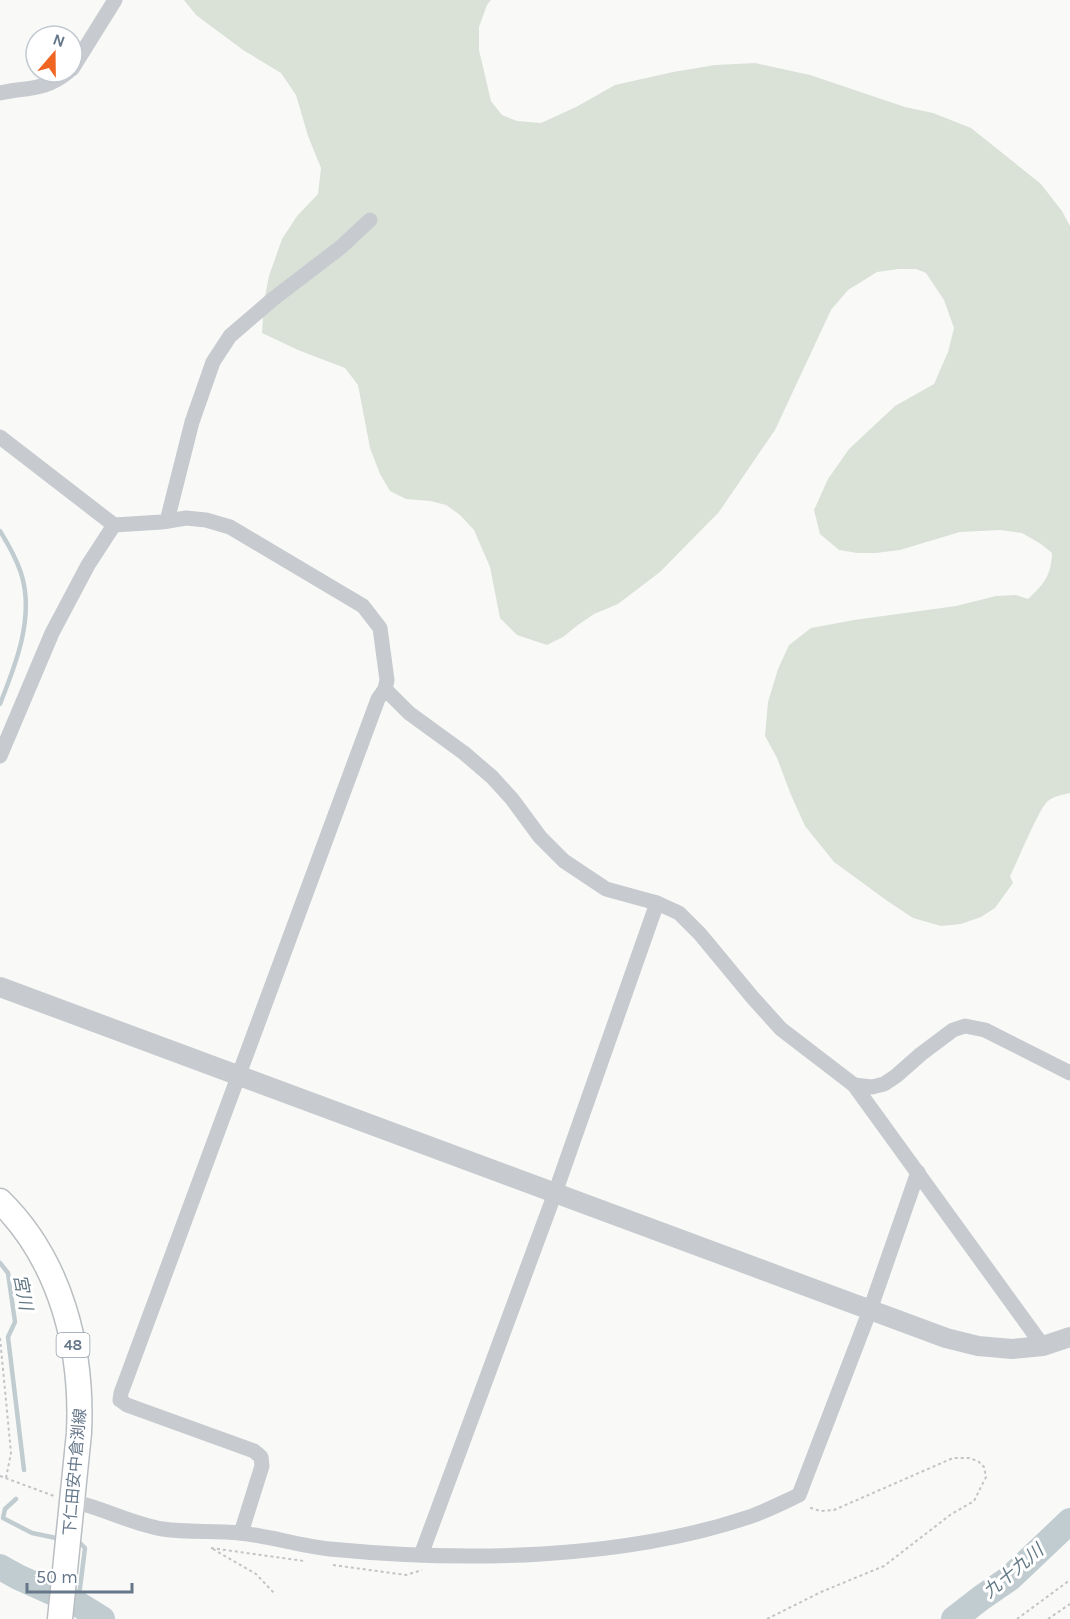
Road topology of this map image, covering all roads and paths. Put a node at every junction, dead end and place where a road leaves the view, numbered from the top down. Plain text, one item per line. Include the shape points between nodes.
1 (115, 0) edge
2 (84, 50) edge
3 (48, 84) edge
4 (0, 93) edge
5 (370, 220) dead end
6 (0, 437) edge
7 (167, 521) junction
8 (114, 525) junction
9 (385, 689) junction
10 (0, 756) edge
11 (657, 903) junction
12 (0, 987) edge
13 (1070, 1073) edge
14 (239, 1075) junction
15 (854, 1085) junction
16 (918, 1172) junction
17 (555, 1193) junction
18 (0, 1201) edge
19 (870, 1310) junction
20 (1070, 1337) edge
21 (0, 1338) edge
22 (1043, 1346) junction
23 (0, 1476) edge
24 (6, 1479) junction
25 (799, 1496) junction
26 (66, 1501) junction
27 (242, 1533) junction
28 (211, 1548) dead end
29 (421, 1555) junction
30 (1070, 1580) edge
31 (274, 1593) dead end
32 (1070, 1604) edge
33 (60, 1619) edge
34 (767, 1619) edge
35 (1017, 1619) edge
36 (1048, 1619) edge

1 - 2 street
3 - 4 street
5 - 7 street via 230,336 209,372
6 - 8 street
7 - 8 street
7 - 9 street via 186,518 230,527 363,606 380,628
8 - 10 street via 52,633
9 - 11 street via 409,713 492,777 564,861 606,889
9 - 14 street via 378,699
11 - 15 street via 679,913 700,934 781,1029
11 - 17 street
12 - 14 street
13 - 15 street via 986,1030 965,1026 953,1030 884,1084
14 - 17 street
14 - 27 street via 120,1400 261,1457 262,1466
15 - 16 street
16 - 19 street
16 - 22 street
17 - 19 street
17 - 29 street
18 - 26 main road, 下仁田安中倉渕線 / 48 via 38,1250 70,1327 80,1410
19 - 22 street via 978,1346
19 - 25 street
20 - 22 street
21 - 24 path via 11,1453
23 - 24 path
24 - 26 path
25 - 29 street via 704,1530 649,1541 579,1551
25 - 34 path via 806,1507 834,1510 953,1458 978,1461 986,1477 974,1501 884,1566
26 - 27 street via 164,1529
26 - 33 main road, 下仁田安中倉渕線 / 48
27 - 29 street via 328,1549
28 - 31 path via 256,1574
30 - 35 path
32 - 36 path

